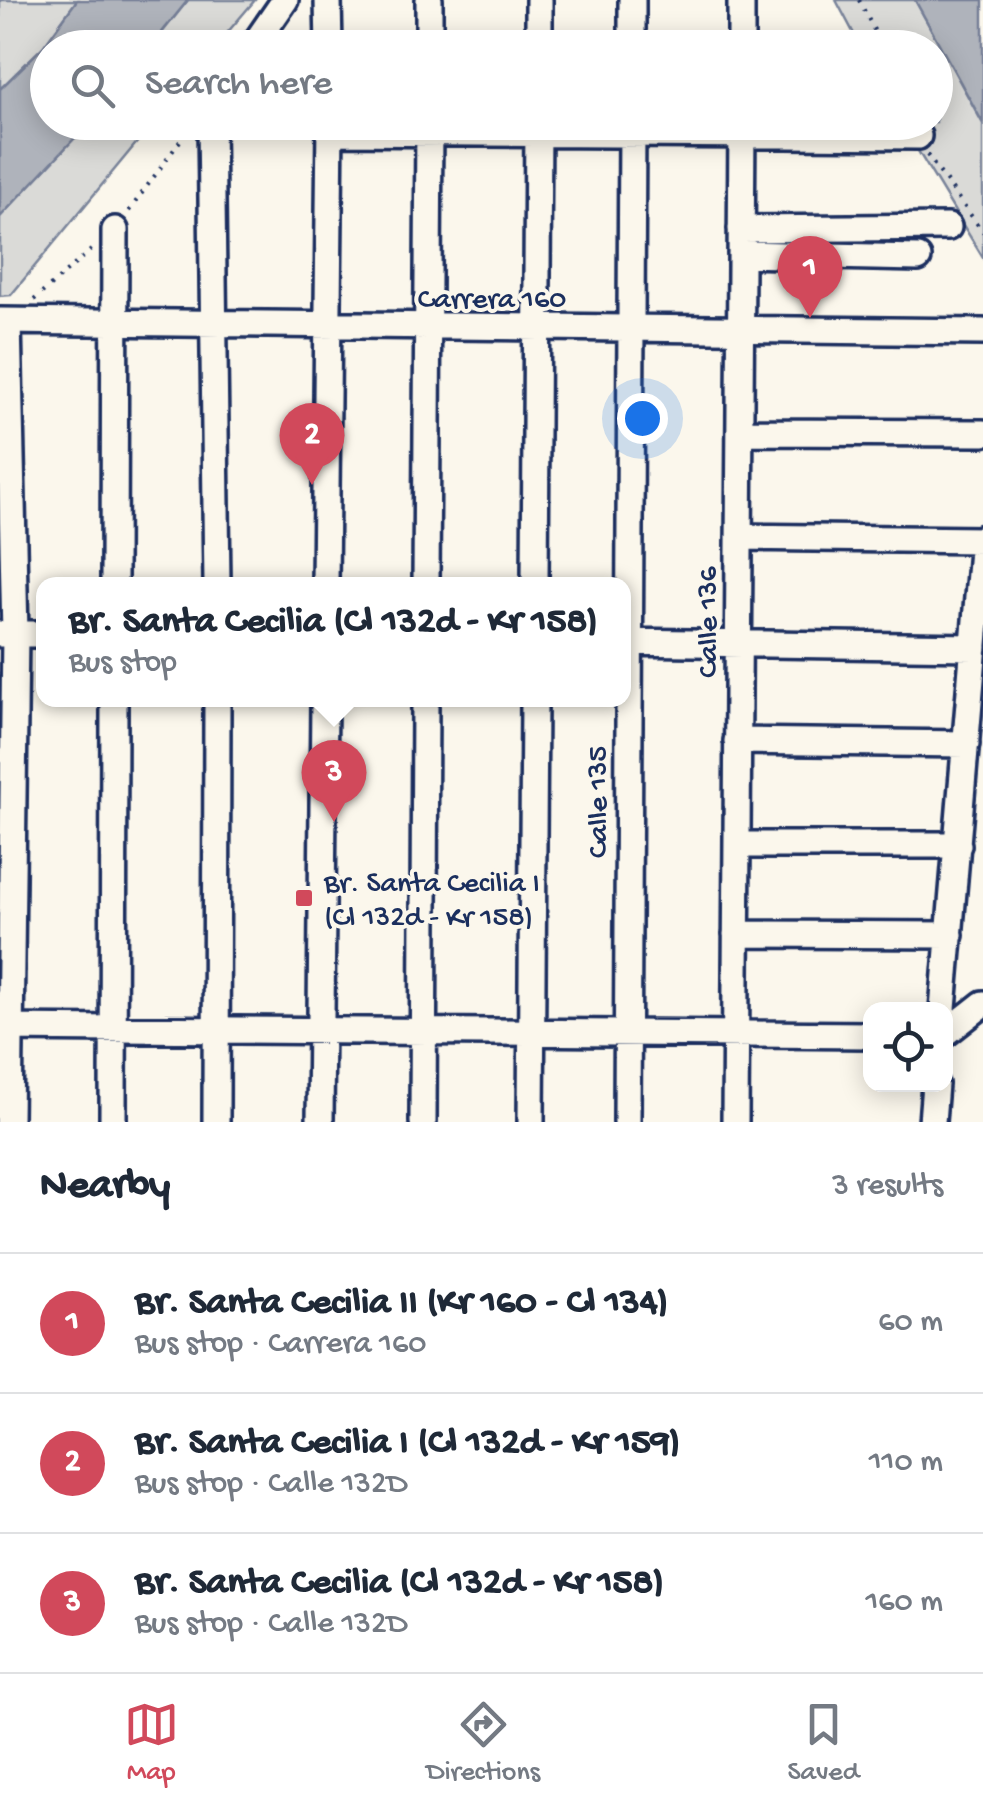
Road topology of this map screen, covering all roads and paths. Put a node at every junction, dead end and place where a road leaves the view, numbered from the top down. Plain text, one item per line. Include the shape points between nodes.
1 (285, 0) edge
2 (328, 0) edge
3 (430, 0) edge
4 (539, 0) edge
5 (632, 0) edge
6 (741, 0) edge
7 (858, 0) edge
8 (264, 30) edge
9 (329, 30) edge
10 (429, 30) edge
11 (538, 30) edge
12 (632, 30) edge
13 (742, 30) edge
14 (874, 30) edge
15 (210, 140) edge
16 (330, 140) edge
17 (429, 140) edge
18 (538, 140) edge
19 (632, 140) edge
20 (742, 140) edge
21 (920, 140) edge
22 (948, 228) dead end
23 (116, 230) dead end
24 (983, 232) edge
25 (741, 242) junction
26 (918, 258) dead end
27 (4, 322) edge
28 (114, 324) junction
29 (215, 326) junction
30 (326, 328) junction
31 (427, 328) junction
32 (536, 329) junction
33 (630, 330) junction
34 (740, 330) junction
35 (983, 332) edge
36 (740, 432) junction
37 (983, 434) edge
38 (739, 537) junction
39 (983, 539) edge
40 (114, 577) edge
41 (217, 577) edge
42 (325, 577) edge
43 (426, 577) edge
44 (534, 577) edge
45 (628, 577) edge
46 (7, 634) edge
47 (36, 634) edge
48 (631, 642) edge
49 (738, 644) junction
50 (978, 663) edge
51 (114, 707) edge
52 (217, 707) edge
53 (324, 707) edge
54 (425, 707) edge
55 (534, 707) edge
56 (627, 707) edge
57 (6, 732) edge
58 (737, 741) junction
59 (966, 744) junction
60 (962, 806) junction
61 (983, 824) edge
62 (6, 828) edge
63 (737, 845) junction
64 (958, 845) junction
65 (5, 920) edge
66 (736, 934) junction
67 (950, 935) junction
68 (943, 1002) edge
69 (983, 1004) edge
70 (5, 1028) edge
71 (953, 1028) edge
72 (113, 1030) junction
73 (216, 1030) junction
74 (321, 1031) junction
75 (423, 1032) junction
76 (532, 1032) junction
77 (628, 1033) junction
78 (735, 1034) junction
79 (863, 1035) edge
80 (935, 1092) edge
81 (0, 1121) edge
82 (9, 1122) edge
83 (113, 1122) edge
84 (216, 1122) edge
85 (320, 1122) edge
86 (423, 1122) edge
87 (531, 1122) edge
88 (627, 1122) edge
89 (734, 1122) edge
90 (932, 1122) edge

1 - 8 street
2 - 9 street
3 - 10 street
4 - 11 street
5 - 12 street
6 - 13 street
7 - 14 path
15 - 29 street
16 - 30 street
17 - 31 street
18 - 32 street
19 - 33 street, Calle 135
20 - 25 street, Calle 136
21 - 24 path
22 - 25 street
23 - 28 street
25 - 26 street
25 - 34 street, Calle 136
27 - 28 street, Carrera 160
27 - 46 street
28 - 29 street, Carrera 160
28 - 40 street
29 - 30 street, Carrera 160
29 - 41 street
30 - 31 street, Carrera 160
30 - 42 street
31 - 32 street, Carrera 160
31 - 43 street
32 - 33 street, Carrera 160
32 - 44 street
33 - 34 street, Carrera 160
33 - 45 street, Calle 135
34 - 35 street, Carrera 160
34 - 36 street, Calle 136
36 - 37 street
36 - 38 street, Calle 136
38 - 39 street
38 - 49 street, Calle 136
39 - 50 street
46 - 47 street
46 - 57 street
48 - 49 street
49 - 50 street
49 - 58 street, Calle 136
50 - 59 street
51 - 72 street
52 - 73 street
53 - 74 street
54 - 75 street
55 - 76 street
56 - 77 street, Calle 135
57 - 62 street
58 - 59 street
58 - 63 street, Calle 136
59 - 60 street
60 - 61 street
60 - 64 street
62 - 65 street
63 - 64 street
63 - 66 street, Calle 136
64 - 67 street
65 - 70 street
66 - 67 street
66 - 78 street, Calle 136
67 - 68 street
69 - 71 street
70 - 72 street
70 - 82 street
72 - 73 street
72 - 83 street
73 - 74 street
73 - 84 street
74 - 75 street
74 - 85 street
75 - 76 street
75 - 86 street
76 - 77 street
76 - 87 street
77 - 78 street
77 - 88 street, Calle 135
78 - 79 street
78 - 89 street, Calle 136
80 - 90 street
81 - 82 street

